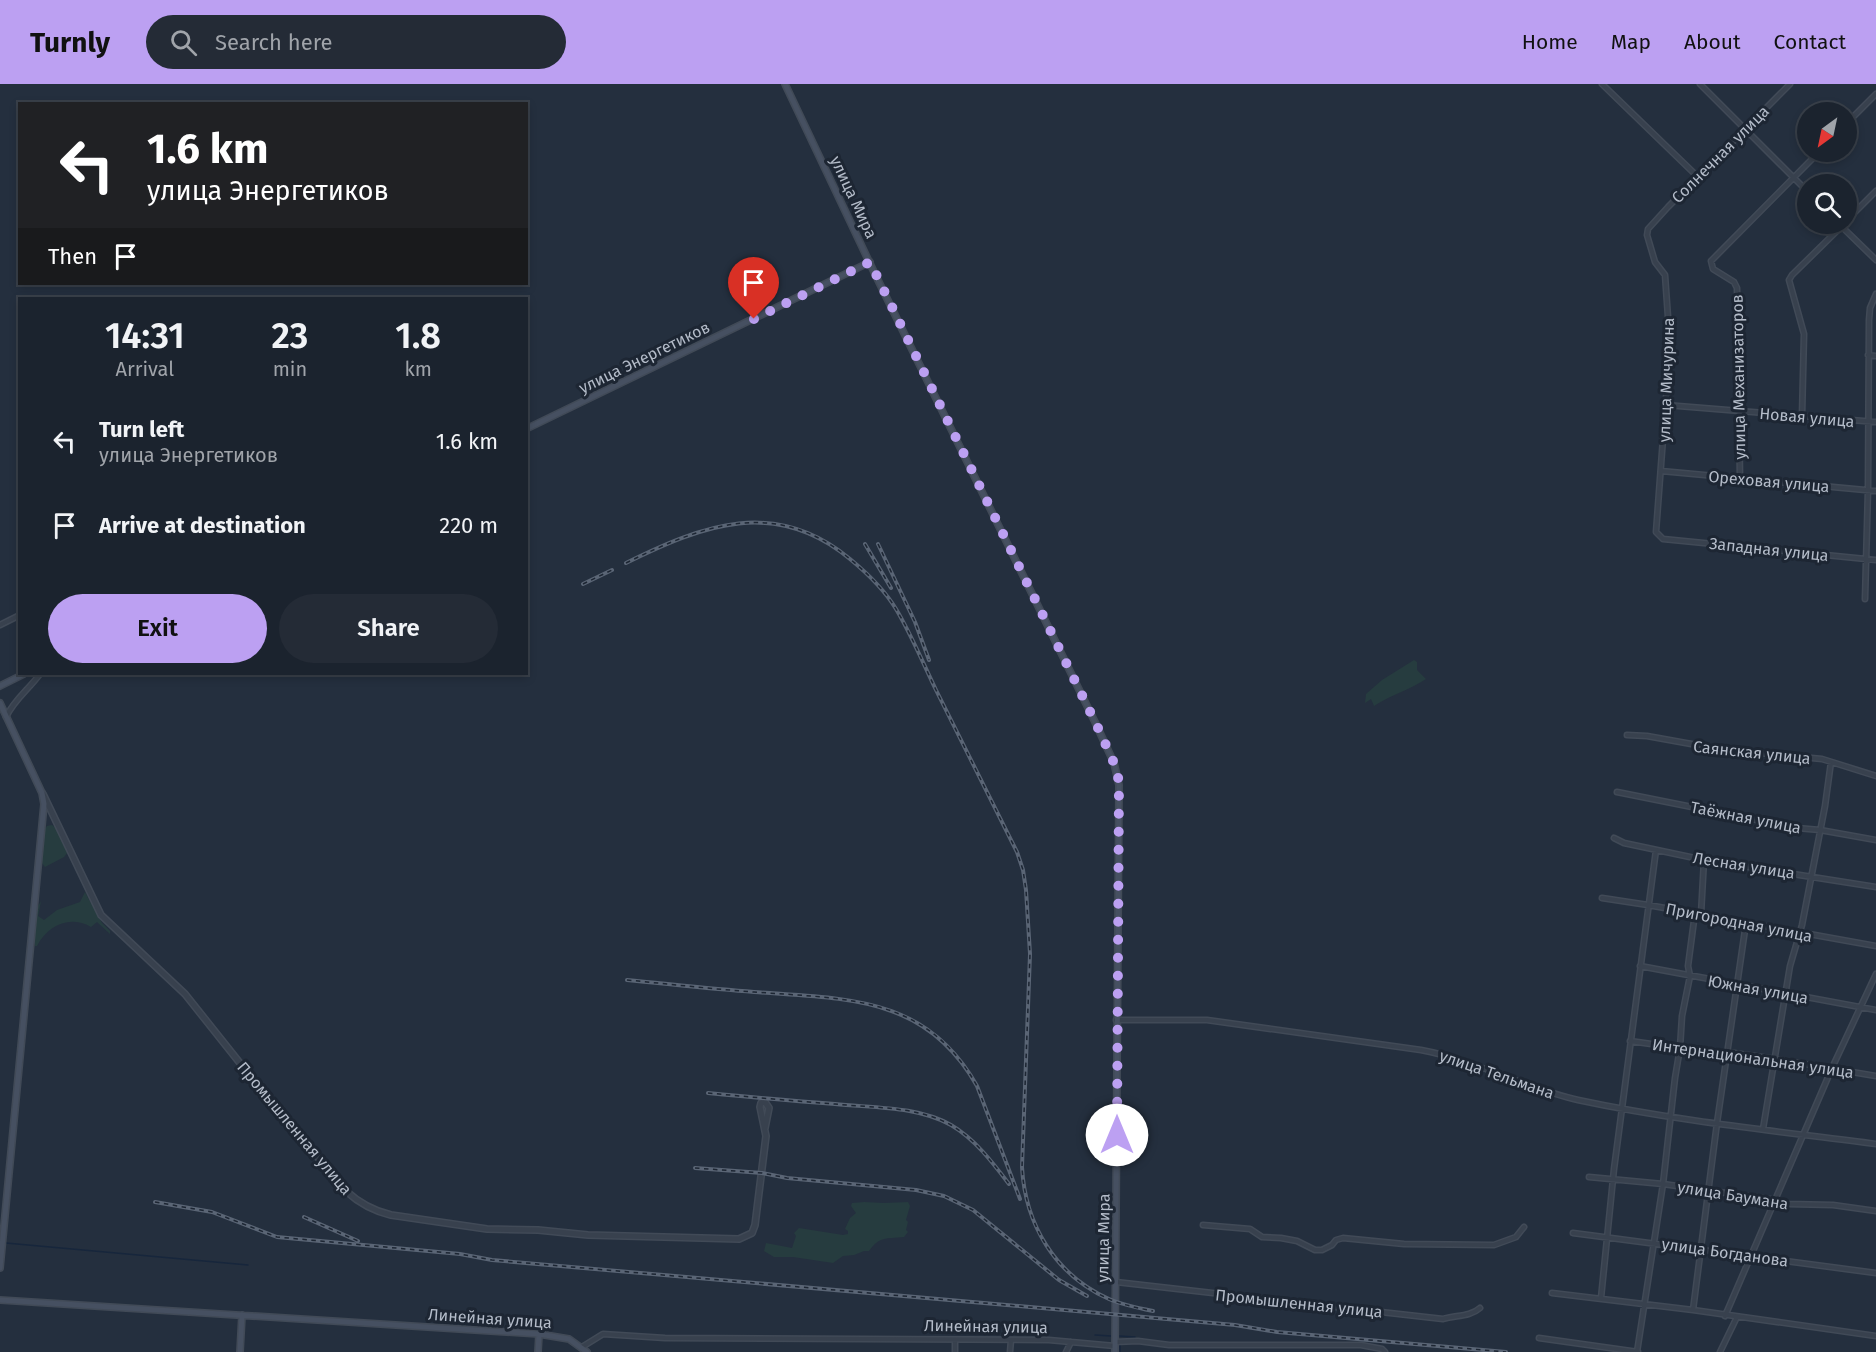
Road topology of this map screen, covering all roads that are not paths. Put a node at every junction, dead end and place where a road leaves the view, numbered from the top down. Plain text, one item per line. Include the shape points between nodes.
1 (785, 84) edge
2 (1602, 84) edge
3 (1700, 84) edge
4 (1790, 84) edge
5 (1876, 94) edge
6 (1857, 113) edge
7 (1746, 130) junction
8 (1809, 162) edge
9 (1698, 177) junction
10 (1793, 178) junction
11 (1797, 182) edge
12 (1876, 190) edge
13 (1857, 209) edge
14 (1652, 225) joint
15 (1832, 234) edge
16 (1853, 234) edge
17 (1876, 260) edge
18 (870, 262) junction
19 (1876, 294) edge
20 (1868, 355) junction
21 (1876, 356) edge
22 (1666, 405) junction
23 (1739, 411) junction
24 (1802, 416) junction
25 (1868, 422) junction
26 (1876, 422) edge
27 (528, 428) edge
28 (1661, 471) junction
29 (1740, 479) junction
30 (1868, 490) junction
31 (1876, 491) edge
32 (1663, 539) joint
33 (1867, 559) junction
34 (1876, 560) edge
35 (1864, 599) dead end
36 (18, 616) edge
37 (0, 625) edge
38 (22, 675) edge
39 (39, 675) edge
40 (0, 686) edge
41 (0, 703) edge
42 (6, 717) junction
43 (1627, 735) dead end
44 (1831, 762) junction
45 (1876, 776) edge
46 (1617, 792) dead end
47 (42, 793) junction
48 (1820, 830) junction
49 (1614, 838) dead end
50 (1876, 840) edge
51 (1656, 850) junction
52 (1704, 860) junction
53 (1811, 876) junction
54 (1876, 887) edge
55 (1602, 898) dead end
56 (1648, 905) junction
57 (1698, 914) junction
58 (1746, 923) junction
59 (1800, 933) junction
60 (1876, 946) edge
61 (1640, 966) junction
62 (1876, 974) edge
63 (1690, 976) junction
64 (1736, 985) junction
65 (1787, 994) junction
66 (1859, 1007) junction
67 (1876, 1010) edge
68 (1116, 1020) junction
69 (1630, 1041) junction
70 (1680, 1048) junction
71 (1727, 1052) junction
72 (1775, 1059) junction
73 (1832, 1068) junction
74 (1876, 1076) edge
75 (1622, 1108) junction
76 (1671, 1118) junction
77 (1717, 1123) junction
78 (765, 1128) dead end
79 (1763, 1130) junction
80 (1803, 1135) junction
81 (1876, 1144) edge
82 (1589, 1177) dead end
83 (1614, 1179) junction
84 (1663, 1184) junction
85 (1709, 1191) junction
86 (1776, 1200) junction
87 (1876, 1210) edge
88 (1203, 1225) dead end
89 (1524, 1227) dead end
90 (1573, 1233) dead end
91 (1607, 1238) junction
92 (1655, 1243) junction
93 (1701, 1249) junction
94 (1751, 1256) junction
95 (0, 1268) edge
96 (1876, 1273) edge
97 (1116, 1282) junction
98 (1552, 1293) dead end
99 (1601, 1298) junction
100 (0, 1300) edge
101 (1644, 1304) junction
102 (1480, 1308) dead end
103 (1693, 1310) junction
104 (242, 1315) junction
105 (1725, 1316) junction
106 (1737, 1317) junction
107 (539, 1334) junction
108 (1876, 1336) edge
109 (1539, 1338) dead end
110 (955, 1340) junction
111 (1011, 1340) junction
112 (1071, 1342) junction
113 (1261, 1346) junction
114 (582, 1347) junction
115 (1115, 1347) edge
116 (240, 1352) edge
117 (538, 1352) edge
118 (587, 1352) edge
119 (955, 1352) edge
120 (1010, 1352) edge
121 (1066, 1352) edge
122 (1261, 1352) edge
123 (1385, 1352) edge
124 (1638, 1352) edge
125 (1720, 1352) edge

1 - 18 main road, улица Мира
2 - 9 street
3 - 7 street
4 - 7 street, Солнечная улица
5 - 6 street
7 - 9 street, Солнечная улица
7 - 10 street
8 - 10 street, улица Механизаторов
9 - 14 street, Солнечная улица
10 - 11 street
10 - 23 street, улица Механизаторов via 1711,261 1713,269 1737,288
12 - 13 street
14 - 22 street, улица Мичурина via 1647,234 1667,286 1670,345
15 - 24 street via 1789,280 1804,334
16 - 17 street
18 - 27 main road, улица Энергетиков
18 - 68 main road, улица Мира via 1116,770
19 - 20 street via 1870,308
20 - 21 street
20 - 25 street
22 - 23 street, Новая улица
22 - 28 street, улица Мичурина
23 - 24 street, Новая улица
23 - 29 street, улица Механизаторов
24 - 25 street, Новая улица
25 - 26 street, Новая улица
25 - 30 street
28 - 29 street, Ореховая улица
28 - 32 street, улица Мичурина via 1656,532
29 - 30 street, Ореховая улица
30 - 31 street, Ореховая улица
30 - 33 street
32 - 33 street, Западная улица
33 - 34 street, Западная улица
33 - 35 street
36 - 37 street
38 - 40 main road
39 - 42 street
41 - 42 main road
42 - 47 main road
43 - 44 street, Саянская улица
44 - 45 street, Саянская улица
44 - 48 street
46 - 48 street, Таёжная улица
47 - 78 street, Промышленная улица via 101,915 185,994 346,1191 376,1211 487,1229 740,1239 752,1233 755,1225
47 - 95 main road
48 - 50 street, Таёжная улица
48 - 53 street
49 - 51 street, Лесная улица
51 - 52 street, Лесная улица
51 - 56 street
52 - 53 street, Лесная улица
52 - 57 street
53 - 54 street, Лесная улица
53 - 59 street
55 - 56 street, Пригородная улица
56 - 57 street, Пригородная улица
56 - 61 street
57 - 58 street, Пригородная улица
57 - 63 street via 1688,966
58 - 59 street, Пригородная улица
58 - 64 street
59 - 60 street, Пригородная улица
59 - 65 street
61 - 63 street, Южная улица
61 - 69 street
62 - 66 street
63 - 64 street, Южная улица
63 - 70 street
64 - 65 street, Южная улица
64 - 71 street
65 - 66 street, Южная улица
65 - 72 street
66 - 67 street, Южная улица
66 - 73 street
68 - 75 street, улица Тельмана via 1207,1020 1421,1050 1566,1097
68 - 97 main road, улица Мира
69 - 70 street, Интернациональная улица
69 - 75 street
70 - 71 street, Интернациональная улица
70 - 76 street
71 - 72 street, Интернациональная улица
71 - 77 street
72 - 73 street, Интернациональная улица
72 - 79 street
73 - 74 street, Интернациональная улица
73 - 80 street
75 - 76 street, улица Тельмана
75 - 83 street
76 - 77 street, улица Тельмана
76 - 84 street
77 - 79 street, улица Тельмана
77 - 85 street
79 - 80 street, улица Тельмана
80 - 81 street, улица Тельмана
80 - 86 street
82 - 83 street, улица Баумана
83 - 84 street, улица Баумана
83 - 91 street
84 - 85 street, улица Баумана
84 - 92 street
85 - 86 street, улица Баумана
85 - 93 street
86 - 87 street, улица Баумана
86 - 94 street
88 - 89 street via 1250,1230 1262,1237 1297,1241 1315,1250 1343,1238 1404,1244 1494,1245 1516,1237
90 - 91 street, улица Богданова
91 - 92 street, улица Богданова
91 - 99 street
92 - 93 street, улица Богданова
92 - 101 street
93 - 94 street, улица Богданова
93 - 103 street
94 - 96 street, улица Богданова
94 - 105 street
97 - 102 street, Промышленная улица via 1443,1319 1474,1314
97 - 115 main road, улица Мира
98 - 99 street
99 - 101 street
100 - 104 main road, Линейная улица
101 - 103 street
101 - 124 street
103 - 105 street
104 - 107 main road, Линейная улица
104 - 116 main road
105 - 106 street
106 - 108 street
106 - 125 street
107 - 114 main road, Линейная улица
107 - 117 main road
109 - 124 street
110 - 111 street, Линейная улица
110 - 114 street, Линейная улица via 603,1334
110 - 119 street
111 - 112 street, Линейная улица
111 - 120 street
112 - 115 street, Линейная улица
112 - 121 street
113 - 115 street, Линейная улица via 1138,1341
113 - 122 street
113 - 123 street, Линейная улица via 1361,1345
114 - 118 main road

